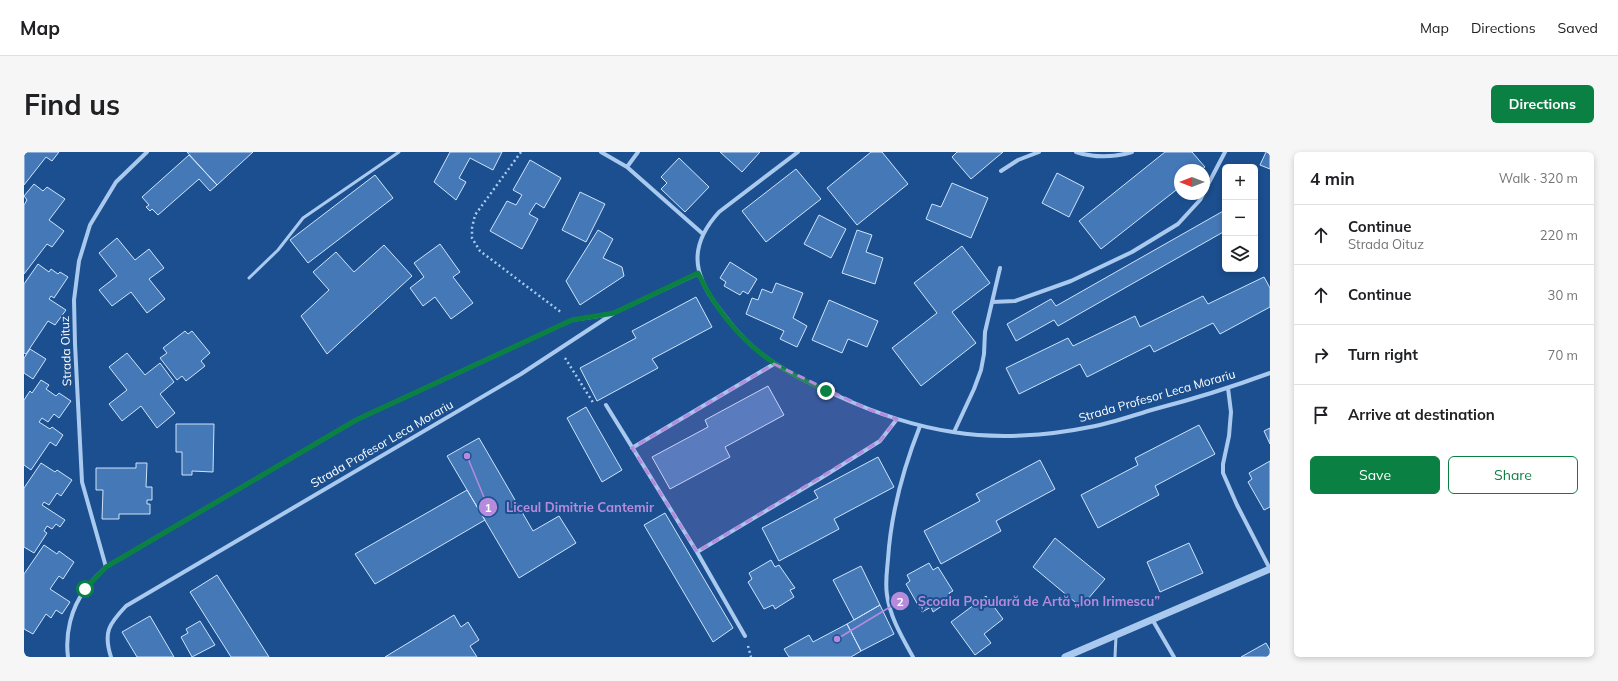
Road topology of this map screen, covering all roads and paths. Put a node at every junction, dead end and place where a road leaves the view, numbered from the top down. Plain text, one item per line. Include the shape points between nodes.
1 (147, 152) edge
2 (399, 152) edge
3 (521, 152) edge
4 (601, 152) edge
5 (638, 152) edge
6 (798, 152) edge
7 (1039, 152) edge
8 (1076, 152) edge
9 (1132, 152) edge
10 (1226, 152) edge
11 (626, 167) junction
12 (1000, 171) dead end
13 (1210, 182) edge
14 (1200, 200) edge
15 (702, 234) junction
16 (1000, 268) dead end
17 (698, 273) junction
18 (249, 278) dead end
19 (992, 302) junction
20 (614, 313) junction
21 (572, 320) junction
22 (559, 349) junction
23 (774, 364) junction
24 (1270, 373) edge
25 (1228, 388) junction
26 (606, 405) joint
27 (897, 419) junction
28 (920, 426) junction
29 (954, 432) junction
30 (632, 448) junction
31 (697, 552) junction
32 (106, 567) junction
33 (1270, 569) edge
34 (1152, 619) junction
35 (1116, 634) junction
36 (745, 636) dead end
37 (68, 657) edge
38 (111, 657) edge
39 (913, 657) edge
40 (1065, 657) edge
41 (1115, 657) edge
42 (1174, 657) edge

1 - 32 street, Strada Oituz via 116,182 90,225 79,261 74,300 82,482
2 - 18 lane via 303,218 278,250
3 - 21 path via 475,215 472,238 480,251
4 - 11 street
5 - 11 street
6 - 15 street, Strada Profesor Leca Morariu via 719,212
7 - 12 street via 1018,160
8 - 9 street via 1110,157
10 - 13 street
11 - 15 street
14 - 19 street via 1178,224 1132,252 1071,282 1016,301
15 - 17 street, Strada Profesor Leca Morariu via 697,254
16 - 19 street
17 - 20 street, Strada Profesor Leca Morariu
17 - 23 street, Strada Profesor Leca Morariu via 708,293 741,335
19 - 29 street via 985,332 981,370
20 - 21 street
20 - 22 street, Strada Profesor Leca Morariu
21 - 32 street via 356,420
22 - 26 path via 598,410
22 - 38 street, Strada Profesor Leca Morariu via 521,374 126,606 112,620 107,632 107,646
23 - 27 street, Strada Profesor Leca Morariu via 833,394
23 - 30 street
24 - 25 street, Strada Profesor Leca Morariu
25 - 29 street, Strada Profesor Leca Morariu via 1091,427 1004,436
25 - 33 street via 1231,412 1223,473
26 - 30 street
27 - 28 street, Strada Profesor Leca Morariu
27 - 31 street via 880,442
28 - 29 street, Strada Profesor Leca Morariu
28 - 39 street via 898,492 890,535 886,580 887,596 895,624
30 - 31 street
31 - 36 street
32 - 37 street via 85,589 73,610 68,634
33 - 34 street
34 - 35 street
34 - 42 street
35 - 40 street
35 - 41 lane

